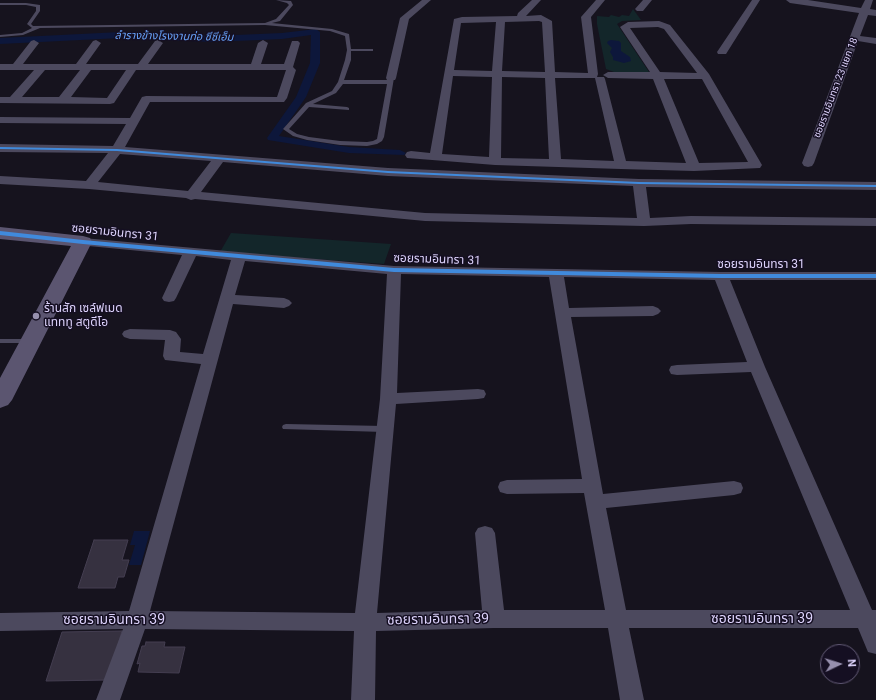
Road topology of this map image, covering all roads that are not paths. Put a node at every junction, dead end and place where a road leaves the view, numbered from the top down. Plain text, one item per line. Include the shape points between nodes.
1 (278, 0) edge
2 (427, 0) edge
3 (538, 0) edge
4 (601, 0) edge
5 (607, 0) edge
6 (648, 0) edge
7 (756, 0) edge
8 (790, 0) edge
9 (869, 0) edge
10 (0, 4) edge
11 (640, 9) dead end
12 (864, 11) junction
13 (876, 13) edge
14 (521, 15) dead end
15 (501, 19) junction
16 (265, 24) junction
17 (42, 26) junction
18 (0, 36) edge
19 (855, 38) junction
20 (876, 41) edge
21 (263, 42) dead end
22 (34, 43) dead end
23 (158, 43) dead end
24 (295, 43) dead end
25 (96, 44) dead end
26 (349, 50) junction
27 (371, 50) dead end
28 (722, 52) dead end
29 (42, 66) junction
30 (0, 67) edge
31 (16, 67) junction
32 (83, 67) junction
33 (137, 67) junction
34 (255, 67) junction
35 (291, 70) dead end
36 (450, 73) junction
37 (496, 73) junction
38 (549, 74) junction
39 (599, 75) junction
40 (705, 76) junction
41 (658, 77) junction
42 (391, 80) junction
43 (341, 82) junction
44 (0, 100) edge
45 (13, 100) junction
46 (63, 100) junction
47 (308, 104) junction
48 (348, 109) dead end
49 (0, 120) edge
50 (133, 121) junction
51 (0, 148) edge
52 (117, 150) junction
53 (411, 155) dead end
54 (435, 157) junction
55 (220, 158) junction
56 (495, 161) junction
57 (555, 163) junction
58 (808, 163) dead end
59 (621, 166) junction
60 (694, 167) junction
61 (0, 180) edge
62 (639, 183) junction
63 (89, 185) junction
64 (876, 186) edge
65 (191, 196) junction
66 (644, 222) junction
67 (876, 222) edge
68 (0, 233) edge
69 (83, 242) junction
70 (191, 252) junction
71 (239, 256) junction
72 (394, 270) junction
73 (556, 274) junction
74 (721, 276) junction
75 (876, 276) edge
76 (168, 298) dead end
77 (227, 299) junction
78 (284, 303) dead end
79 (653, 311) dead end
80 (563, 313) junction
81 (130, 334) dead end
82 (0, 341) edge
83 (30, 341) junction
84 (210, 360) junction
85 (757, 366) junction
86 (677, 370) dead end
87 (478, 394) dead end
88 (388, 399) junction
89 (0, 400) edge
90 (286, 427) dead end
91 (384, 429) junction
92 (507, 487) dead end
93 (734, 488) dead end
94 (594, 494) junction
95 (485, 533) dead end
96 (494, 619) junction
97 (617, 619) junction
98 (870, 619) edge
99 (137, 620) junction
100 (0, 622) edge
101 (365, 622) junction
102 (876, 645) edge
103 (108, 700) edge
104 (363, 700) edge
105 (632, 700) edge

1 - 16 lane via 289,2 291,5 278,20
2 - 42 street via 405,18
3 - 14 street
4 - 39 street via 586,18
5 - 39 street via 593,18
6 - 11 street
7 - 28 street
8 - 12 street
9 - 12 street, ซอยรามอินทรา 23 แยก 18
10 - 17 lane via 38,6 38,11 29,24
12 - 13 street
12 - 19 street, ซอยรามอินทรา 23 แยก 18
15 - 36 street via 457,22
15 - 37 street
15 - 38 street via 547,21
16 - 17 lane
16 - 26 lane via 343,33
17 - 18 lane via 23,34
19 - 20 street
19 - 58 street, ซอยรามอินทรา 23 แยก 18
21 - 34 street
22 - 31 street
23 - 33 street
24 - 34 street via 288,67
25 - 32 street
26 - 27 lane
26 - 43 lane
29 - 31 street
29 - 32 street
29 - 45 street
30 - 31 street
32 - 33 street
32 - 46 street
33 - 34 street
33 - 46 street via 110,101
35 - 50 street via 280,100 146,99
36 - 37 street
36 - 54 street
37 - 38 street
37 - 56 street
38 - 39 street
38 - 57 street
39 - 41 street
39 - 59 street
40 - 41 street
40 - 41 street via 665,25 628,25 625,27
40 - 60 street via 756,165
41 - 60 street
42 - 43 lane
42 - 47 lane via 381,137 375,143 340,143 309,139 288,132 286,129
43 - 47 lane via 334,92
44 - 45 street
45 - 46 street
47 - 48 lane
49 - 50 street
50 - 52 street
51 - 52 street
52 - 55 street
52 - 63 street
53 - 54 street
54 - 56 street
55 - 62 street via 388,172
55 - 65 street
56 - 57 street
57 - 59 street
59 - 60 street
61 - 63 street
62 - 64 street
62 - 66 street
63 - 65 street
65 - 66 street via 425,217
66 - 67 street
68 - 69 street, ซอยรามอินทรา 31
69 - 70 street, ซอยรามอินทรา 31
69 - 83 street
70 - 71 street, ซอยรามอินทรา 31
70 - 76 street
71 - 72 street, ซอยรามอินทรา 31
71 - 77 street
72 - 73 street, ซอยรามอินทรา 31
72 - 88 street
73 - 74 street, ซอยรามอินทรา 31
73 - 80 street
74 - 75 street, ซอยรามอินทรา 31
74 - 85 street
77 - 78 street
77 - 84 street
79 - 80 street
80 - 94 street
81 - 84 street via 170,335 173,339 171,356
82 - 83 lane
83 - 89 street
84 - 99 street
85 - 86 street
85 - 98 street
87 - 88 street
88 - 91 street
90 - 91 lane
91 - 101 street
92 - 94 street
93 - 94 street
94 - 97 street
95 - 96 street
96 - 97 street, ซอยรามอินทรา 39
96 - 101 street, ซอยรามอินทรา 39
97 - 98 street, ซอยรามอินทรา 39
97 - 105 street
98 - 102 street
99 - 100 street, ซอยรามอินทรา 39
99 - 101 street, ซอยรามอินทรา 39
99 - 103 street
101 - 104 street

